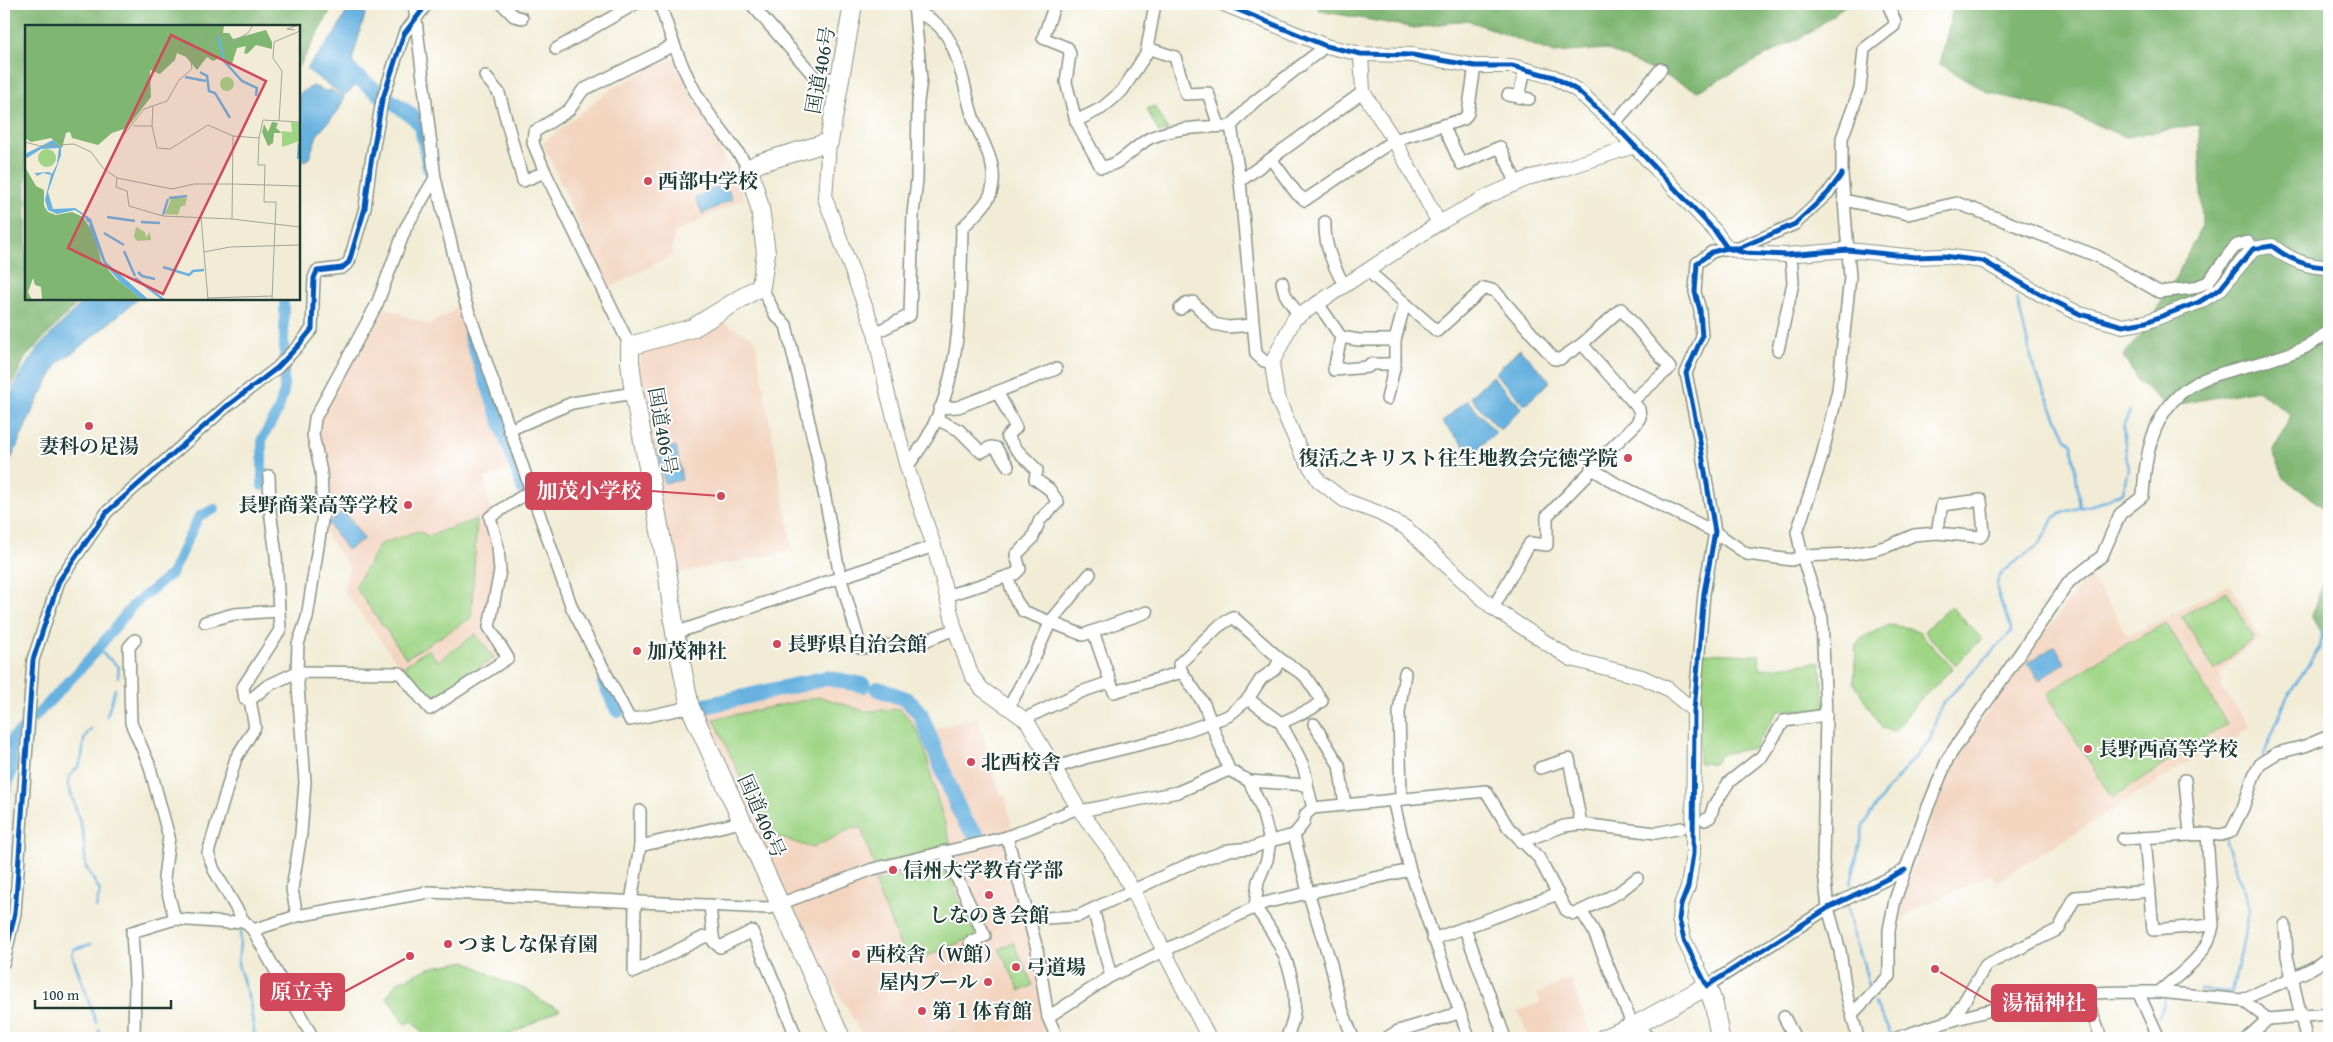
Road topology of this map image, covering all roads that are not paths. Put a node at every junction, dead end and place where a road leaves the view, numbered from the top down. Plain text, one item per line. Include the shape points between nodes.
1 (414, 4) edge
2 (427, 4) edge
3 (502, 4) edge
4 (635, 4) edge
5 (660, 4) edge
6 (853, 4) edge
7 (1055, 4) edge
8 (1155, 4) edge
9 (1224, 4) edge
10 (1888, 4) edge
11 (752, 5) dead end
12 (1240, 7) edge
13 (914, 8) edge
14 (522, 18) dead end
15 (417, 20) junction
16 (674, 45) junction
17 (1326, 46) junction
18 (1147, 48) junction
19 (556, 49) dead end
20 (1361, 54) junction
21 (1475, 66) junction
22 (1526, 69) junction
23 (1661, 69) dead end
24 (486, 76) dead end
25 (841, 79) junction
26 (1363, 92) junction
27 (1519, 97) dead end
28 (1076, 121) junction
29 (1614, 124) junction
30 (1443, 125) junction
31 (1219, 126) junction
32 (1231, 126) junction
33 (1394, 140) junction
34 (829, 142) junction
35 (1634, 146) junction
36 (1271, 159) junction
37 (749, 169) junction
38 (545, 172) junction
39 (1842, 174) junction
40 (435, 178) junction
41 (1240, 181) junction
42 (1516, 184) junction
43 (1844, 200) junction
44 (1325, 222) dead end
45 (1439, 223) junction
46 (1727, 248) junction
47 (2253, 248) junction
48 (1848, 250) junction
49 (1790, 254) junction
50 (2329, 266) edge
51 (1368, 271) junction
52 (1282, 282) dead end
53 (1344, 285) junction
54 (761, 286) junction
55 (1317, 302) junction
56 (1406, 304) junction
57 (1180, 309) dead end
58 (1299, 316) junction
59 (1252, 325) junction
60 (2329, 330) edge
61 (875, 333) junction
62 (1342, 337) junction
63 (1395, 340) junction
64 (1582, 344) junction
65 (630, 346) junction
66 (1778, 350) dead end
67 (1272, 363) junction
68 (1395, 364) junction
69 (1056, 369) dead end
70 (634, 393) junction
71 (998, 393) junction
72 (1387, 399) dead end
73 (1632, 401) junction
74 (938, 414) junction
75 (509, 430) junction
76 (907, 466) junction
77 (1008, 466) dead end
78 (1591, 468) junction
79 (269, 476) dead end
80 (530, 491) junction
81 (1714, 532) junction
82 (1937, 533) junction
83 (934, 546) junction
84 (1802, 556) junction
85 (1090, 574) dead end
86 (840, 576) junction
87 (1008, 578) junction
88 (946, 596) junction
89 (1493, 608) junction
90 (279, 611) junction
91 (1147, 612) dead end
92 (1051, 621) junction
93 (205, 622) dead end
94 (955, 629) junction
95 (1093, 631) junction
96 (675, 633) junction
97 (135, 640) dead end
98 (1280, 659) junction
99 (297, 672) junction
100 (1182, 672) junction
101 (1405, 673) dead end
102 (1110, 682) junction
103 (1248, 699) junction
104 (250, 700) junction
105 (690, 707) junction
106 (1009, 707) junction
107 (1694, 711) junction
108 (1826, 715) junction
109 (1024, 719) junction
110 (1212, 723) junction
111 (1281, 723) junction
112 (1314, 724) dead end
113 (2329, 736) edge
114 (1054, 768) junction
115 (1540, 768) dead end
116 (1229, 770) junction
117 (2184, 780) dead end
118 (1249, 781) junction
119 (1307, 785) junction
120 (1397, 799) junction
121 (1345, 805) junction
122 (1314, 808) junction
123 (1079, 810) junction
124 (640, 812) dead end
125 (1705, 820) dead end
126 (741, 822) junction
127 (1581, 824) junction
128 (1681, 828) dead end
129 (2208, 834) junction
130 (2190, 835) junction
131 (1294, 836) junction
132 (1007, 837) junction
133 (2145, 838) junction
134 (2123, 839) dead end
135 (1270, 841) junction
136 (1521, 842) junction
137 (640, 846) junction
138 (944, 851) junction
139 (1410, 870) junction
140 (1905, 870) junction
141 (1637, 878) dead end
142 (1133, 891) junction
143 (2150, 891) junction
144 (1308, 892) junction
145 (1558, 894) junction
146 (633, 902) junction
147 (778, 903) junction
148 (710, 905) junction
149 (1255, 907) junction
150 (1828, 908) junction
151 (1093, 909) junction
152 (1581, 911) junction
153 (297, 916) junction
154 (175, 919) junction
155 (1029, 919) junction
156 (243, 920) junction
157 (2213, 925) junction
158 (2285, 925) dead end
159 (1465, 929) junction
160 (254, 930) junction
161 (713, 936) junction
162 (1433, 939) junction
163 (1165, 950) junction
164 (976, 954) dead end
165 (2329, 957) edge
166 (4, 962) edge
167 (1110, 976) junction
168 (2293, 977) junction
169 (1707, 986) junction
170 (2138, 992) junction
171 (2159, 992) junction
172 (2085, 993) junction
173 (2242, 1000) junction
174 (1459, 1013) junction
175 (1852, 1014) junction
176 (2329, 1014) edge
177 (1048, 1017) junction
178 (1784, 1017) dead end
179 (2301, 1017) junction
180 (2268, 1019) junction
181 (1954, 1020) junction
182 (1635, 1025) junction
183 (134, 1038) edge
184 (313, 1038) edge
185 (792, 1038) edge
186 (840, 1038) edge
187 (1057, 1038) edge
188 (1209, 1038) edge
189 (1287, 1038) edge
190 (1353, 1038) edge
191 (1386, 1038) edge
192 (1469, 1038) edge
193 (1506, 1038) edge
194 (1604, 1038) edge
195 (1649, 1038) edge
196 (1719, 1038) edge
197 (1794, 1038) edge
198 (1858, 1038) edge
199 (1897, 1038) edge
200 (2101, 1038) edge
201 (2159, 1038) edge
202 (2247, 1038) edge
203 (2306, 1038) edge

1 - 15 street
2 - 15 street
3 - 14 street via 514,16
4 - 19 street
5 - 16 street
6 - 25 main road, 国道406号
7 - 28 street via 1043,38 1068,48 1066,82
8 - 18 street
9 - 12 street
10 - 39 street via 1894,26 1864,48 1860,89 1842,138
11 - 25 street via 815,77
12 - 17 street
13 - 61 street via 921,78 910,315
13 - 74 street via 936,23 954,50 973,117 991,158 993,173 991,193 962,228 960,319 956,349
15 - 40 street
15 - 166 street via 404,34 382,101 365,208 349,262 342,268 317,271 314,278 312,329 277,368 227,406 107,512 59,581 32,660 15,913
16 - 37 street via 702,103
16 - 38 street via 583,90 569,110 534,132 533,143
17 - 20 street
17 - 32 street via 1254,102
18 - 28 street via 1122,91 1102,108
18 - 31 street via 1175,57 1186,94 1208,93
20 - 21 street via 1412,55
20 - 26 street
21 - 22 street
21 - 30 street via 1468,113 1464,118
22 - 27 street
22 - 29 street via 1554,77 1578,91
23 - 29 street
24 - 38 street via 500,92 522,181
25 - 34 main road, 国道406号
26 - 33 street
26 - 36 street
28 - 31 street via 1101,167 1111,167 1157,136 1180,129
29 - 35 street
30 - 33 street
30 - 42 street via 1460,164 1500,147
31 - 32 street
32 - 41 street
33 - 36 street via 1306,200 1297,194
33 - 45 street
34 - 37 main road, 国道406号
34 - 61 street via 825,198
35 - 42 street
35 - 46 street via 1715,231
36 - 41 street
37 - 54 main road via 760,208 766,253
38 - 65 street
39 - 43 street
39 - 46 street via 1795,224 1739,248
40 - 75 street via 466,301
40 - 99 street via 406,227 377,304 315,418 323,514 307,618 298,644
41 - 59 street
42 - 45 street
43 - 47 street via 1908,214 1957,203 2097,256 2159,292 2193,288 2208,282 2237,245 2248,242
43 - 48 street
44 - 53 street via 1324,235 1329,253
45 - 51 street
46 - 49 street via 1746,254
46 - 81 street via 1712,252 1697,263 1695,292 1702,337 1686,374
47 - 48 street via 2220,289 2199,302 2146,322 2123,326 2080,314 1983,261
47 - 50 street via 2272,246 2296,262 2314,267
48 - 49 street
48 - 84 street via 1850,277 1838,390 1821,460 1797,532
49 - 66 street via 1793,283
51 - 53 street
51 - 56 street
52 - 58 street via 1285,294
53 - 55 street
54 - 65 main road via 693,328
54 - 86 street via 776,316 786,325 816,451
55 - 58 street
55 - 62 street
56 - 63 street
56 - 64 street via 1438,331 1484,288 1495,291 1554,359 1560,359
57 - 59 street via 1194,302 1214,324 1228,327
58 - 67 street via 1294,319
59 - 67 street via 1256,354
60 - 140 street via 2320,340 2288,354 2189,387 2168,406 2157,422 2144,464 2143,496 2120,514 2102,556 2069,582 1948,758
61 - 76 street
62 - 63 street
62 - 68 street via 1334,370
63 - 68 street
64 - 73 street
64 - 73 street via 1621,310 1670,368
65 - 70 main road, 国道406号
67 - 89 street via 1278,398 1301,452 1319,481 1344,500 1379,513 1406,528
68 - 72 street
69 - 71 street
70 - 75 street via 572,403
70 - 96 main road, 国道406号 via 667,568
71 - 74 street
71 - 87 street via 1016,428 1007,436 1037,470 1035,479 1049,489 1058,502 1040,520 1032,539 1016,555 1020,569
73 - 78 street via 1639,409 1636,424
74 - 76 street via 927,439
74 - 77 street via 981,452 996,448
75 - 80 street
76 - 83 street
78 - 81 street
78 - 89 street via 1591,472 1547,516 1547,545 1530,543
79 - 90 street
80 - 99 street via 490,517 500,570 489,627 508,658 430,709 400,673
80 - 105 street via 572,608 630,720
81 - 84 street via 1747,554 1792,560
81 - 107 street via 1704,593
82 - 82 street via 1942,505 1981,500 1984,533 1980,538
82 - 84 street via 1914,535 1888,546 1861,552
83 - 86 street
83 - 88 street
84 - 108 street via 1822,618
85 - 92 street
86 - 94 street via 861,648 920,642
86 - 96 street
87 - 88 street
87 - 92 street via 1022,611
88 - 94 street
89 - 107 street via 1571,659 1642,677 1668,689
90 - 93 street via 234,614
90 - 104 street via 280,630 243,687 245,698
91 - 95 street
92 - 95 street via 1083,634
92 - 106 street
94 - 106 street via 972,676 982,689
95 - 102 street
96 - 105 main road, 国道406号
97 - 154 street via 130,647 131,723 149,764 169,838 164,878
98 - 100 street via 1233,617 1179,664
98 - 103 street
98 - 111 street via 1305,676 1322,701
99 - 104 street via 267,686
99 - 153 street via 305,782 292,888
100 - 102 street via 1114,692
100 - 110 street via 1204,704
101 - 120 street via 1399,712
102 - 109 street
103 - 110 street via 1228,716
103 - 111 street
104 - 156 street via 255,727 236,758 208,853 214,870
105 - 126 main road, 国道406号
106 - 109 street
107 - 169 street via 1693,854 1679,919 1684,940
108 - 125 street via 1784,721 1762,756 1729,782 1710,817
108 - 150 street via 1823,862
109 - 114 street
110 - 114 street
110 - 116 street
111 - 119 street via 1300,758
112 - 121 street via 1339,765
113 - 129 street via 2277,753 2261,763 2231,832
114 - 123 street
115 - 127 street via 1569,759
116 - 118 street
116 - 123 street via 1178,792
117 - 130 street
118 - 119 street
118 - 135 street via 1261,807
119 - 122 street
120 - 121 street
120 - 136 street via 1486,791
120 - 139 street
121 - 122 street
122 - 131 street via 1306,814
123 - 132 street
123 - 142 street via 1109,849
124 - 137 street
126 - 137 street
126 - 147 main road, 国道406号
127 - 128 street via 1656,833
127 - 136 street via 1564,826
129 - 130 street
129 - 157 street
130 - 133 street
131 - 135 street
131 - 144 street
132 - 138 street
132 - 155 street
133 - 134 street
133 - 143 street
135 - 142 street via 1252,848 1229,850 1187,865
135 - 149 street via 1267,860 1258,881
136 - 145 street via 1539,858
137 - 146 street
138 - 147 street via 873,870
138 - 164 street via 985,936 970,942
139 - 144 street
139 - 162 street
140 - 150 street
140 - 175 street via 1889,930 1889,976
141 - 152 street via 1618,893
142 - 151 street
142 - 163 street
143 - 157 street via 2153,930
143 - 181 street via 2074,897 2059,929 1986,965
144 - 149 street
144 - 190 street
145 - 152 street via 1566,910 1574,914
145 - 159 street
146 - 148 street
146 - 153 street via 429,892
146 - 161 street via 634,972 704,937
147 - 148 street via 769,908
147 - 186 main road, 国道406号
148 - 161 street
149 - 163 street
149 - 189 street via 1272,930 1290,974 1294,1013
150 - 169 street
150 - 175 street
151 - 155 street via 1078,916
151 - 167 street
152 - 182 street
153 - 160 street
154 - 156 street via 230,923
154 - 183 street via 132,932 136,982
155 - 177 street
156 - 160 street
157 - 171 street via 2211,938 2199,956
158 - 168 street via 2287,956
159 - 162 street
159 - 193 street
160 - 184 street
161 - 185 street via 720,947 752,931 795,1034
162 - 174 street
163 - 167 street
163 - 188 street
165 - 168 street
167 - 177 street
168 - 173 street
168 - 179 street
169 - 182 main road
169 - 196 main road
170 - 171 street
170 - 172 street
170 - 201 street
171 - 173 street
172 - 181 street
172 - 200 street
173 - 180 street
174 - 191 street via 1398,1031
174 - 192 street
175 - 198 street
176 - 179 street
177 - 187 street
178 - 197 street
179 - 180 street
179 - 203 street
180 - 202 street
181 - 199 street
182 - 194 main road
182 - 195 street

